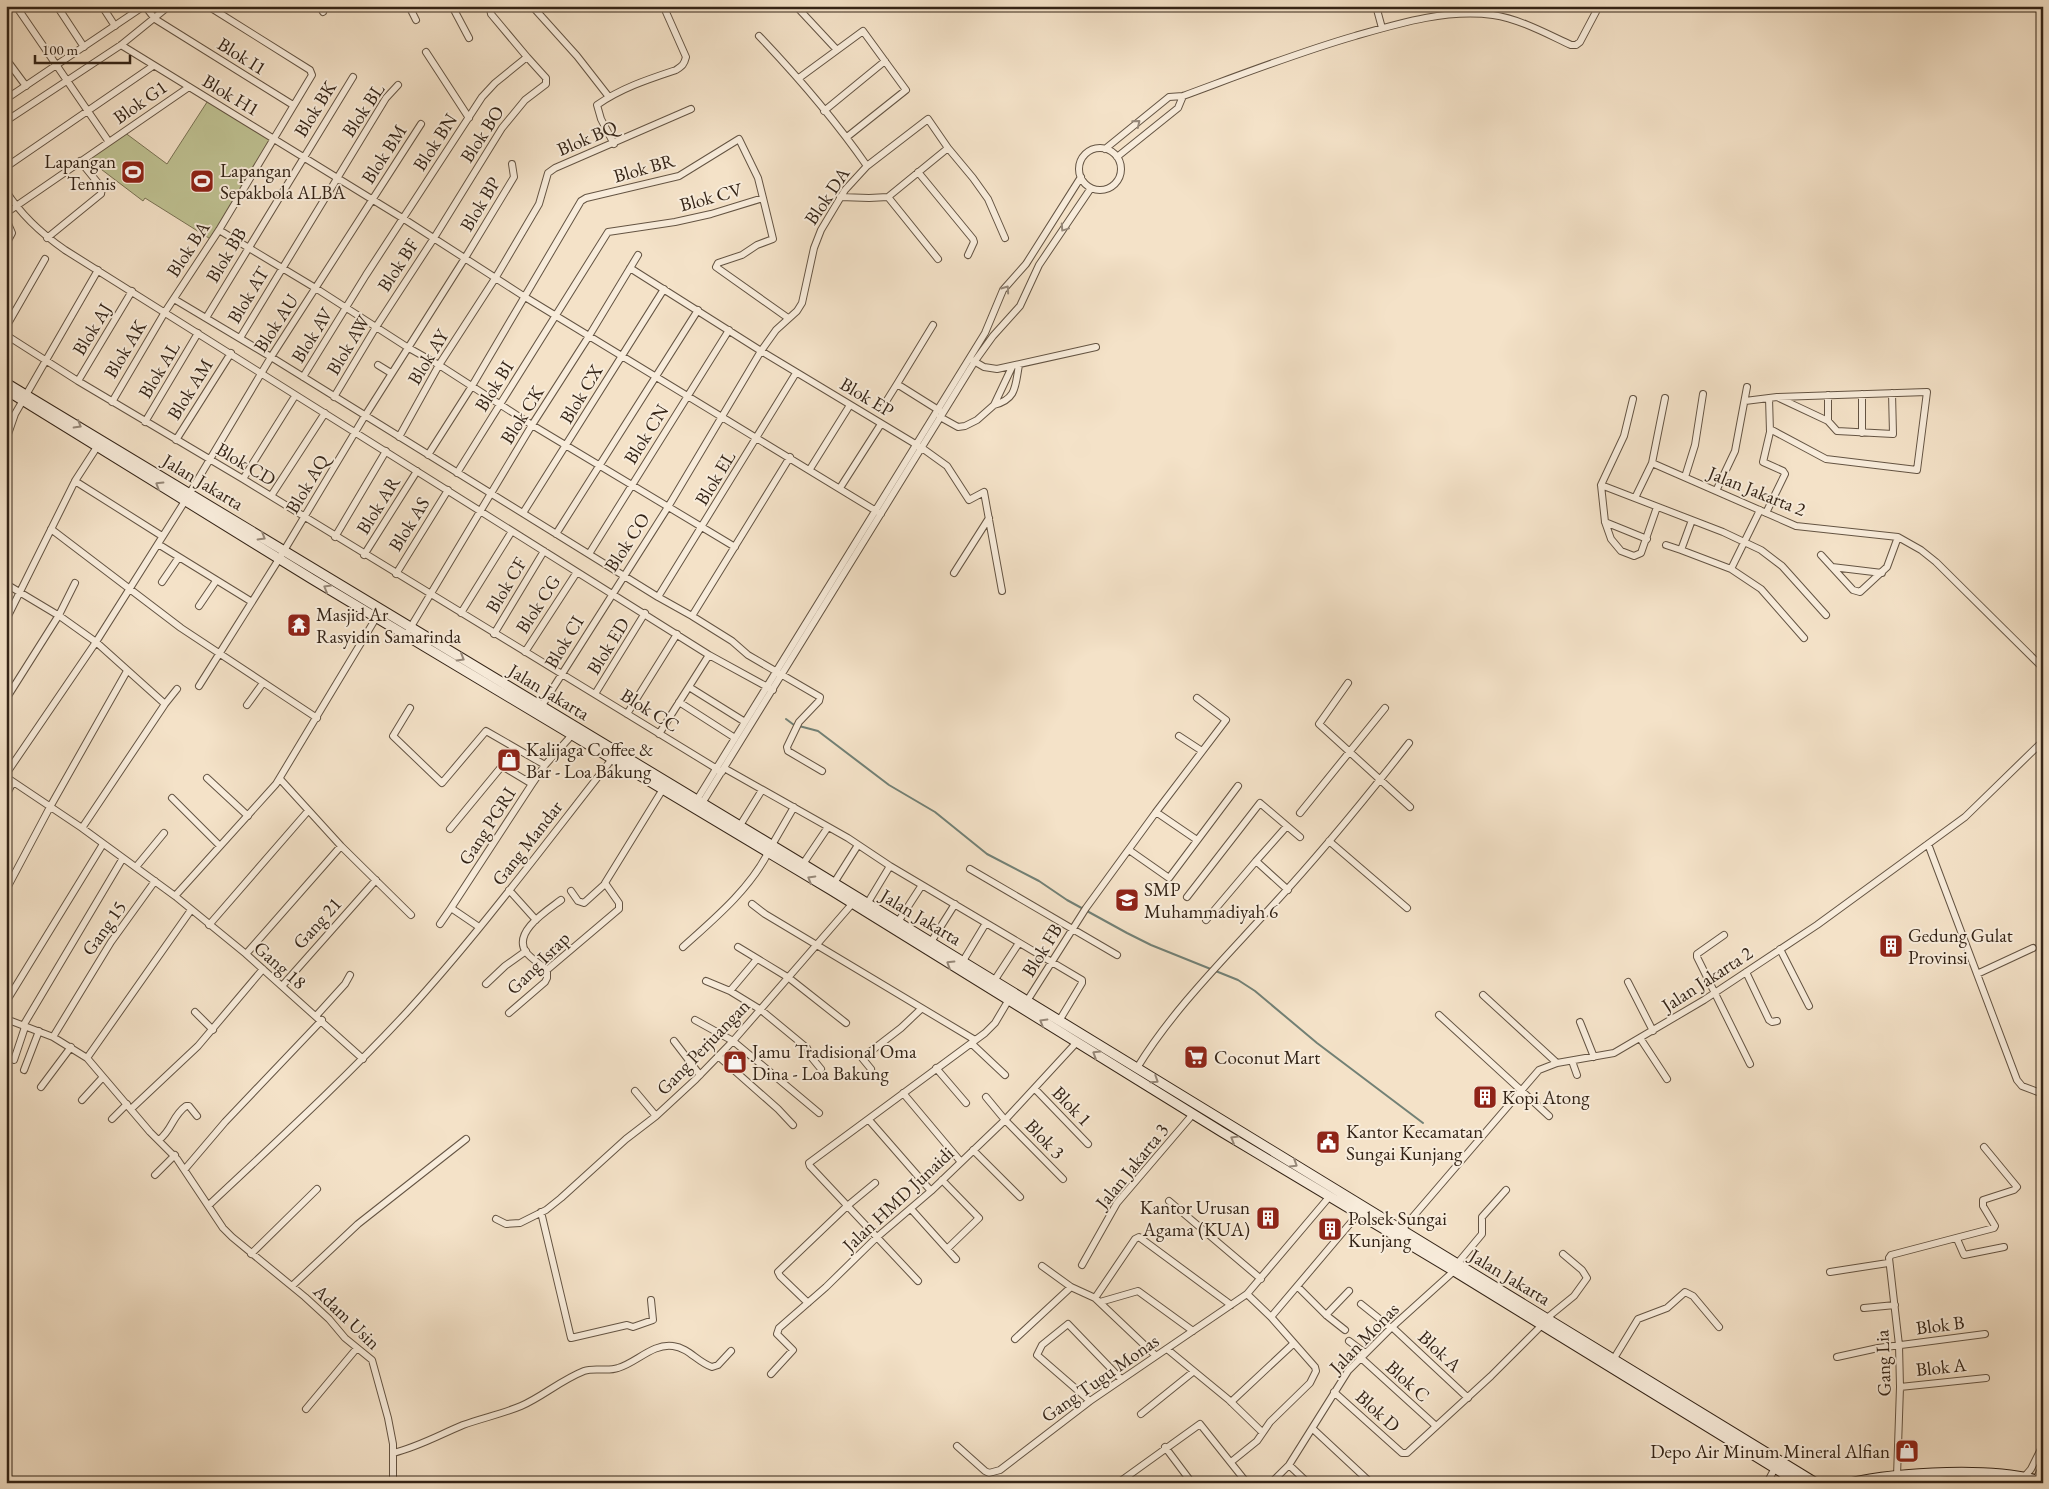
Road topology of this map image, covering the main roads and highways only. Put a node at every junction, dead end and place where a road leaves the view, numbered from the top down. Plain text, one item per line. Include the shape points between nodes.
1 (6, 383) edge
2 (6, 390) edge
3 (24, 398) junction
4 (187, 497) junction
5 (408, 631) junction
6 (539, 710) junction
7 (698, 806) junction
8 (770, 849) junction
9 (1011, 997) junction
10 (1307, 1178) junction
11 (1399, 1233) junction
12 (1763, 1456) junction
13 (1787, 1479) edge
14 (1949, 1480) edge
15 (2021, 1480) edge
16 (2038, 1481) edge
17 (1799, 1483) edge
18 (1816, 1483) edge
19 (1849, 1483) edge
20 (1994, 1483) edge

1 - 3 main road, Jalan Jakarta
2 - 3 main road, Jalan Jakarta
3 -> 4 main road, Jalan Jakarta
4 -> 3 main road, Jalan Jakarta via 96,447
4 -> 5 main road, Jalan Jakarta via 284,550
5 -> 4 main road, Jalan Jakarta via 376,618 279,559
5 - 6 main road, Jalan Jakarta
6 - 7 main road, Jalan Jakarta
6 - 7 main road, Jalan Jakarta via 572,735
7 - 8 main road, Jalan Jakarta
7 - 8 main road, Jalan Jakarta via 739,827
9 -> 8 main road, Jalan Jakarta via 852,904
8 - 9 main road, Jalan Jakarta via 803,864 963,961 994,981
10 -> 9 main road, Jalan Jakarta via 1193,1114
9 -> 10 main road, Jalan Jakarta via 1027,1001 1138,1068
10 - 11 main road, Jalan Jakarta
10 - 11 main road, Jalan Jakarta via 1330,1196
11 - 12 main road, Jalan Jakarta
12 - 13 main road, Jalan Jakarta
12 - 18 main road, Jalan Jakarta
13 - 17 main road, Jalan Jakarta
14 - 15 main road via 2006,1474
14 - 19 main road via 1897,1476
14 - 20 main road
15 - 16 main road

